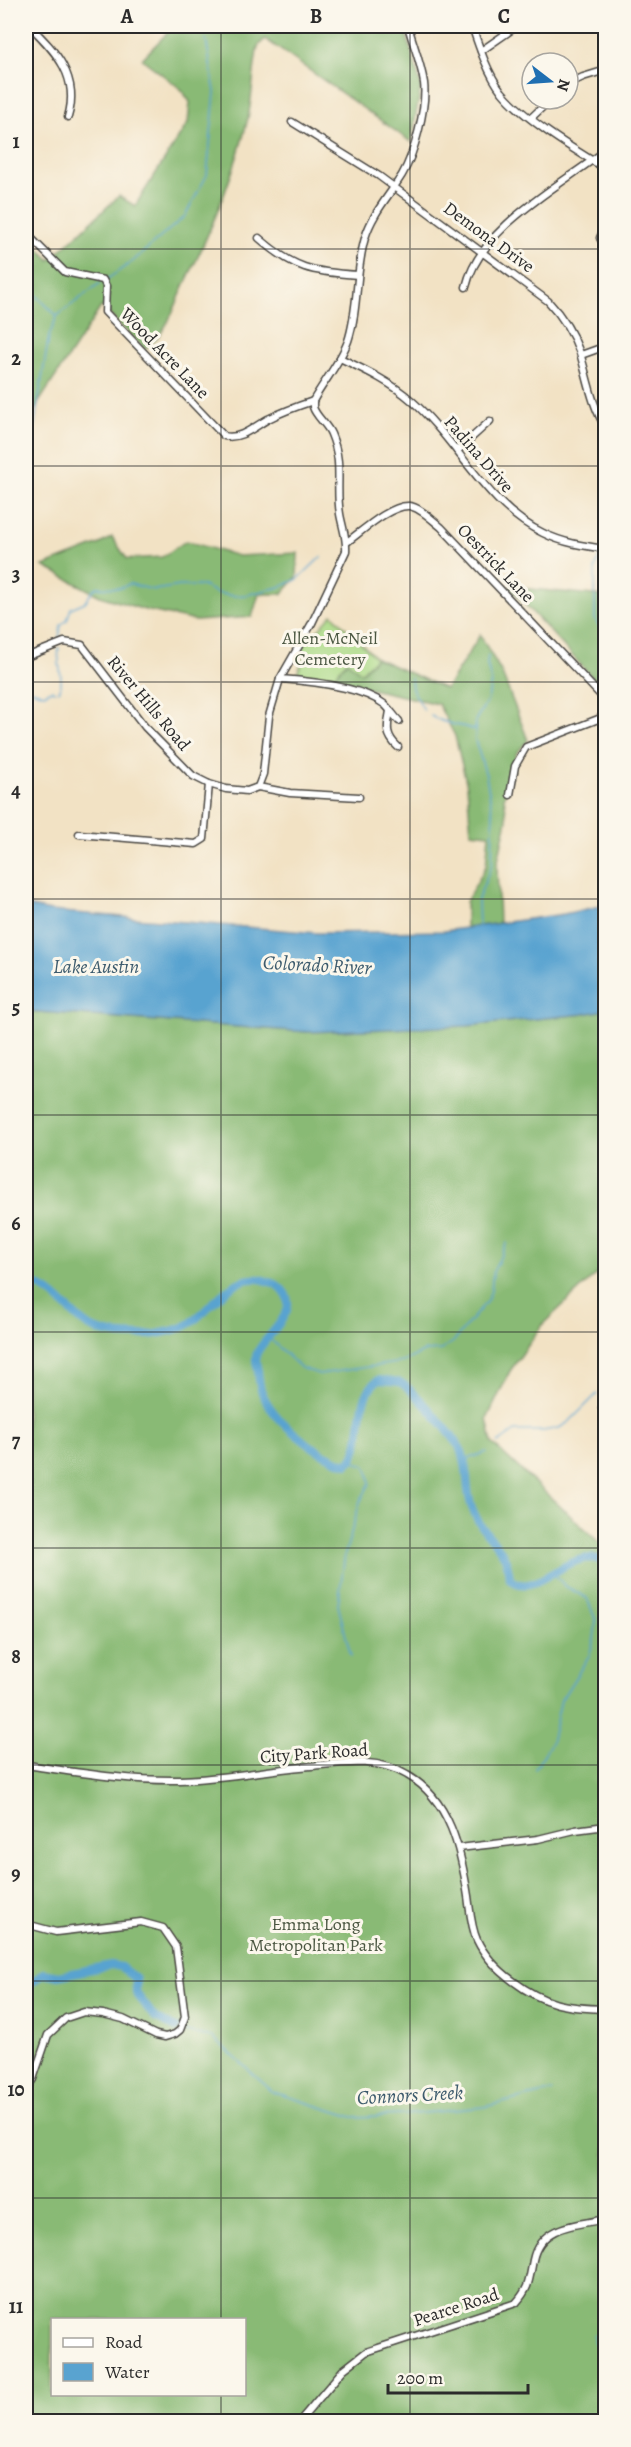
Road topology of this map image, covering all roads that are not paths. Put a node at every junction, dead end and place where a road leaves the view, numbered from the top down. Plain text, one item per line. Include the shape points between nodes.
1 (30, 26) edge
2 (408, 26) edge
3 (472, 26) edge
4 (517, 26) edge
5 (481, 51) junction
6 (606, 70) edge
7 (580, 78) edge
8 (538, 111) edge
9 (68, 117) dead end
10 (531, 118) junction
11 (292, 122) dead end
12 (606, 150) edge
13 (592, 161) junction
14 (606, 169) edge
15 (394, 187) junction
16 (606, 225) edge
17 (26, 233) edge
18 (259, 238) dead end
19 (606, 248) edge
20 (484, 252) junction
21 (358, 275) junction
22 (466, 287) dead end
23 (606, 346) edge
24 (581, 355) junction
25 (340, 358) junction
26 (313, 401) junction
27 (490, 421) dead end
28 (606, 428) edge
29 (457, 452) junction
30 (347, 542) junction
31 (606, 549) edge
32 (26, 657) edge
33 (280, 679) junction
34 (606, 701) edge
35 (390, 711) junction
36 (606, 716) edge
37 (399, 721) dead end
38 (398, 747) dead end
39 (209, 784) junction
40 (258, 787) junction
41 (510, 795) dead end
42 (359, 797) dead end
43 (79, 834) dead end
44 (606, 1395) edge
45 (606, 1423) edge
46 (26, 1766) edge
47 (606, 1826) edge
48 (459, 1848) junction
49 (26, 1924) edge
50 (606, 2009) edge
51 (26, 2091) edge
52 (606, 2219) edge
53 (299, 2421) edge

1 - 9 street via 65,67 71,89
2 - 15 street via 425,92 411,156
3 - 5 street
4 - 5 street
5 - 10 street via 502,92
6 - 7 street
8 - 10 street
10 - 13 street
11 - 15 street, Demona Drive
12 - 13 street
13 - 14 street
13 - 20 street via 509,221
15 - 20 street, Demona Drive
15 - 21 street via 366,234
16 - 19 street via 600,238
17 - 26 street, Wood Acre Lane via 65,272 103,280 105,312 224,436 231,438 247,432
18 - 21 street via 298,266 317,272
20 - 22 street via 468,275
20 - 24 street, Demona Drive via 548,301 568,326
21 - 25 street via 351,328
23 - 24 street
24 - 28 street, Demona Drive via 593,402
25 - 26 street
25 - 29 street, Padina Drive via 410,398
26 - 30 street via 314,412 327,426 337,452 339,508
27 - 29 street
29 - 31 street, Padina Drive via 525,523 556,539
30 - 33 street via 344,559
30 - 34 street, Oestrick Lane via 390,511 409,506 425,514
32 - 39 street, River Hills Road via 64,642 82,645 159,743 193,776
33 - 35 street via 323,682 364,695
33 - 40 street
35 - 37 street
35 - 38 street via 387,727 390,740
36 - 41 street via 526,747 515,766
39 - 40 street, River Hills Road via 239,791
39 - 43 street via 204,839 196,844
40 - 42 street, River Hills Road
44 - 45 street via 602,1408
46 - 48 street, City Park Road via 180,1780 372,1763 398,1770 424,1786 441,1808
47 - 48 street
48 - 50 street, City Park Road via 477,1940 490,1961 524,1990 544,2001 565,2007
49 - 51 street via 56,1932 141,1922 163,1928 176,1947 185,2017 180,2030 165,2037 103,2014 84,2012 66,2018 48,2035
52 - 53 street, Pearce Road via 551,2231 542,2239 533,2258 530,2282 516,2303 366,2352 343,2370

